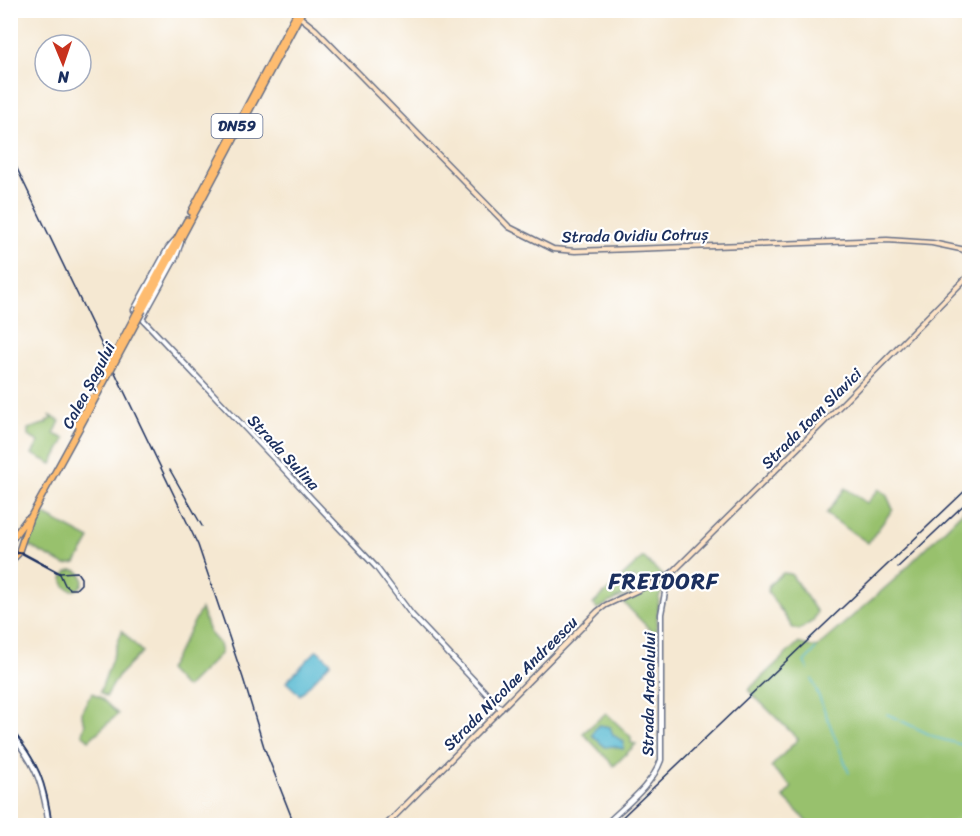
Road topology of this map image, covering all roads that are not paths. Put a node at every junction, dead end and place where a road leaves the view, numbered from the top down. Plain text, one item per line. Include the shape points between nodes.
1 (298, 12) edge
2 (179, 238) junction
3 (969, 253) edge
4 (969, 274) edge
5 (139, 310) junction
6 (142, 319) junction
7 (79, 426) junction
8 (11, 542) edge
9 (21, 546) junction
10 (12, 559) edge
11 (666, 577) junction
12 (501, 709) junction
13 (10, 732) edge
14 (49, 825) edge
15 (385, 825) edge
16 (604, 825) edge

1 - 2 main road, Calea Șagului / DN59
1 - 3 main road, Strada Ovidiu Cotruș via 509,227 553,249 887,240 932,243
2 - 5 main road, Calea Șagului / DN59
2 - 6 street, Calea Șagului via 178,252
4 - 11 main road, Strada Ioan Slavici
5 - 6 street, Strada Sulina
5 - 7 main road, Calea Șagului / DN59, bridge
6 - 12 street, Strada Sulina via 376,567 404,605
7 - 8 main road, Calea Șagului / DN59
7 - 9 main road, Calea Șagului / DN59 via 30,518
8 - 9 main road, Calea Șagului / DN59
9 - 10 main road, Calea Șagului / DN59
11 - 12 main road, Strada Nicolae Andreescu via 603,607
11 - 16 street, Strada Ardealului via 661,614 662,758 651,778
12 - 15 main road, Strada Nicolae Andreescu
13 - 14 street via 38,774

